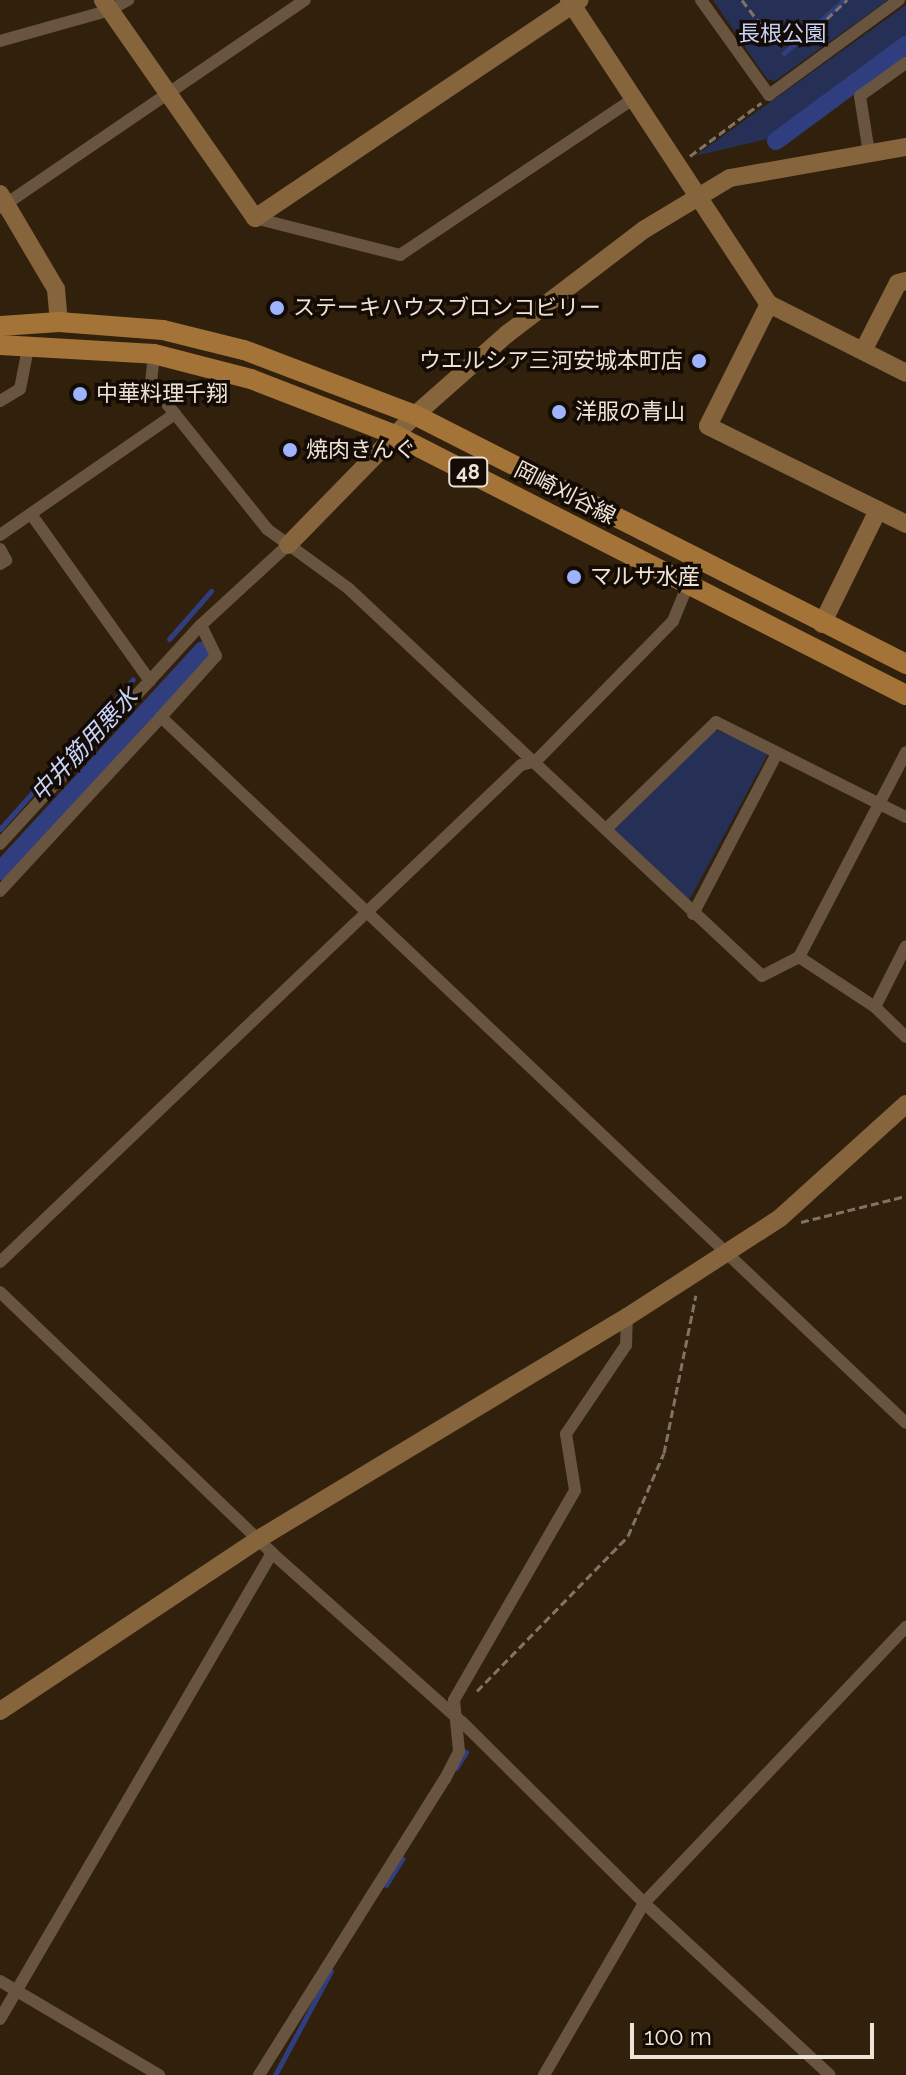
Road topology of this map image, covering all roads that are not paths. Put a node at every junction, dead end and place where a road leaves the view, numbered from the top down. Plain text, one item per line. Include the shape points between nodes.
1 (128, 0) edge
2 (305, 0) edge
3 (701, 0) edge
4 (899, 0) edge
5 (574, 2) edge
6 (107, 5) edge
7 (0, 41) edge
8 (906, 63) edge
9 (167, 94) junction
10 (633, 99) junction
11 (906, 147) edge
12 (869, 153) junction
13 (695, 199) junction
14 (3, 202) edge
15 (255, 218) junction
16 (906, 281) edge
17 (769, 304) junction
18 (59, 322) junction
19 (0, 326) edge
20 (29, 343) junction
21 (0, 345) edge
22 (863, 351) junction
23 (154, 354) junction
24 (906, 373) edge
25 (0, 401) edge
26 (175, 414) junction
27 (415, 415) junction
28 (393, 434) junction
29 (878, 510) junction
30 (31, 514) junction
31 (906, 524) edge
32 (0, 535) edge
33 (288, 545) junction
34 (0, 549) edge
35 (0, 564) edge
36 (689, 582) junction
37 (822, 624) junction
38 (201, 625) junction
39 (906, 664) edge
40 (150, 681) junction
41 (906, 695) edge
42 (161, 717) junction
43 (906, 752) edge
44 (777, 753) junction
45 (536, 761) junction
46 (881, 804) junction
47 (906, 817) edge
48 (607, 828) junction
49 (0, 844) edge
50 (1, 889) edge
51 (367, 912) junction
52 (693, 914) junction
53 (906, 946) edge
54 (799, 957) junction
55 (875, 1007) junction
56 (906, 1037) edge
57 (906, 1104) edge
58 (726, 1254) junction
59 (0, 1262) edge
60 (0, 1292) edge
61 (627, 1317) junction
62 (906, 1423) edge
63 (257, 1540) junction
64 (272, 1553) junction
65 (906, 1627) edge
66 (0, 1711) edge
67 (459, 1720) junction
68 (644, 1903) junction
69 (0, 1981) edge
70 (16, 1991) junction
71 (0, 2019) edge
72 (159, 2075) edge
73 (259, 2075) edge
74 (544, 2075) edge
75 (830, 2075) edge

1 - 6 street
2 - 9 street
3 - 4 street via 769,95
5 - 10 street
5 - 15 street
6 - 7 street
6 - 9 street
8 - 12 street via 860,96
9 - 14 street
9 - 15 street
10 - 13 street
10 - 15 street via 400,255
11 - 12 street
12 - 13 street via 730,178
13 - 17 street
13 - 27 street via 645,229 507,334
14 - 18 street via 56,289
16 - 22 street via 898,283
17 - 22 street
17 - 29 street via 708,426
18 - 19 main road, 岡崎刈谷線 / 48
18 - 27 main road, 岡崎刈谷線 / 48 via 163,330 244,350
20 - 21 main road, 岡崎刈谷線 / 48
20 - 23 main road, 岡崎刈谷線 / 48
20 - 25 street via 20,389
22 - 24 street
23 - 26 street via 151,384
23 - 28 main road, 岡崎刈谷線 / 48 via 251,379
26 - 30 street
26 - 33 street via 267,529
27 - 28 street
27 - 37 main road, 岡崎刈谷線 / 48
28 - 33 street
28 - 36 main road, 岡崎刈谷線 / 48
29 - 31 street
29 - 37 street
30 - 32 street
30 - 40 street
33 - 38 street
33 - 45 street via 348,588
34 - 35 street via 6,560
36 - 41 main road, 岡崎刈谷線 / 48
36 - 45 street via 673,621
37 - 39 main road, 岡崎刈谷線 / 48
38 - 40 street
38 - 42 street via 216,656
40 - 49 street
42 - 50 street
42 - 51 street
43 - 46 street
44 - 46 street
44 - 48 street via 716,722
44 - 52 street
45 - 48 street
45 - 51 street via 521,765
46 - 47 street
46 - 54 street
48 - 52 street
51 - 58 street
51 - 59 street
52 - 54 street via 762,976
53 - 55 street
54 - 55 street
55 - 56 street
57 - 58 street via 780,1218
58 - 61 street
58 - 62 street
60 - 63 street
61 - 63 street
61 - 67 street via 626,1345 566,1434 575,1490 454,1700
63 - 64 street
63 - 66 street
64 - 67 street
64 - 70 street
65 - 68 street
67 - 68 street
67 - 73 street via 459,1751 445,1779
68 - 74 street
68 - 75 street
69 - 70 street
70 - 71 street
70 - 72 street

